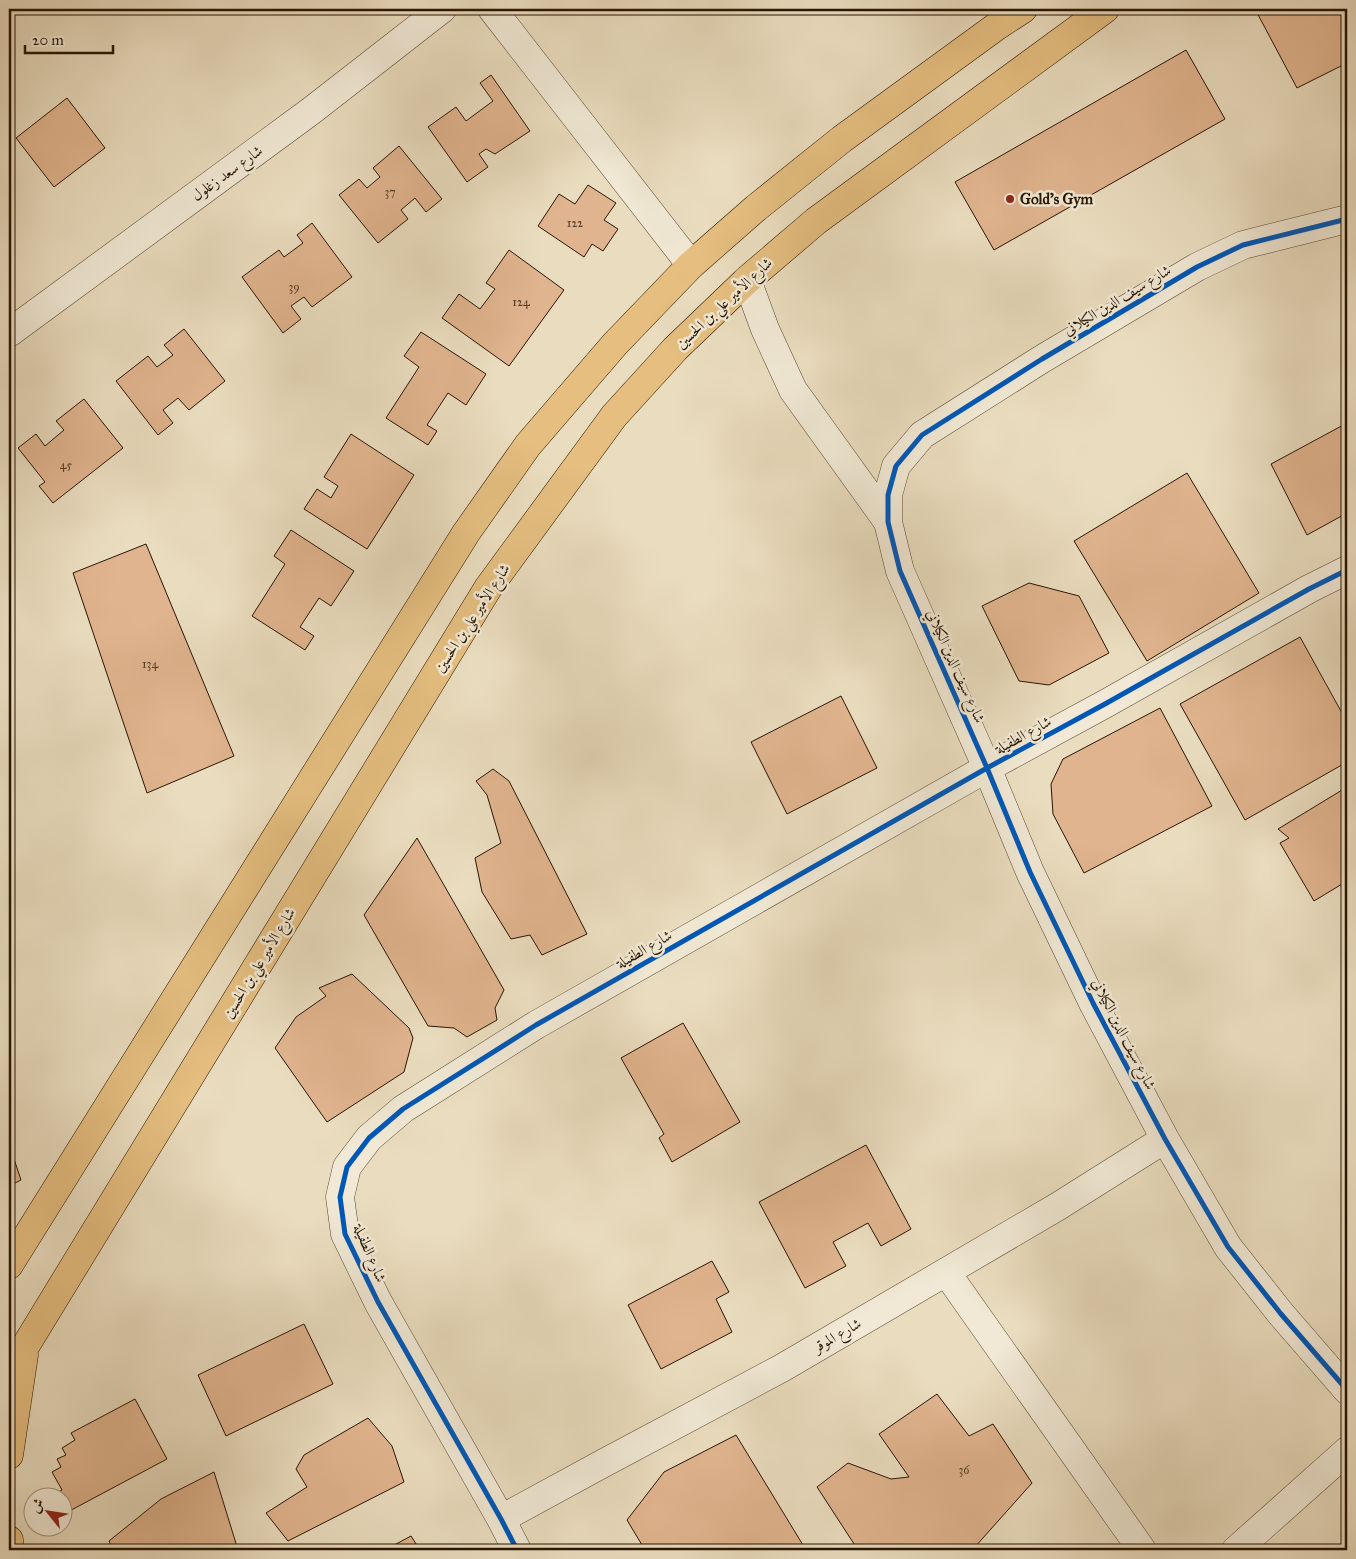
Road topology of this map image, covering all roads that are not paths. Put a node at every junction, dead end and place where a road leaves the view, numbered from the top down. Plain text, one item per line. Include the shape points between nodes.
1 (442, 9) edge
2 (492, 9) edge
3 (1022, 9) edge
4 (1105, 9) edge
5 (1347, 219) edge
6 (691, 265) junction
7 (747, 280) junction
8 (9, 334) edge
9 (888, 522) junction
10 (1347, 570) edge
11 (987, 768) junction
12 (1165, 1139) junction
13 (9, 1265) edge
14 (946, 1272) junction
15 (26, 1345) junction
16 (9, 1375) edge
17 (1347, 1390) edge
18 (1347, 1450) edge
19 (9, 1455) edge
20 (501, 1519) junction
21 (9, 1540) edge
22 (10, 1550) edge
23 (517, 1550) edge
24 (1142, 1550) edge
25 (1236, 1550) edge

1 - 8 street, شارع سعد زغلول
2 - 6 street
3 - 6 main road via 842,139
4 - 7 main road, شارع الأمير علي بن الحسين via 816,220
5 - 9 street, شارع سيف الدين الكيلاني via 1243,245 1197,267 922,435 896,466 888,495
6 - 13 main road via 615,344 528,445 466,534
7 - 9 street via 793,390
7 - 15 main road, شارع الأمير علي بن الحسين via 675,349 614,416 488,588
9 - 11 street, شارع سيف الدين الكيلاني via 900,571
10 - 11 street, شارع الطفيلة
11 - 12 street, شارع سيف الدين الكيلاني via 1030,872 1093,1003
11 - 20 street, شارع الطفيلة via 536,1025 403,1109 369,1138 347,1167 340,1197 345,1234 378,1302
12 - 14 street, شارع الموقر via 1058,1207
12 - 17 street, شارع سيف الدين الكيلاني via 1228,1247
14 - 20 street, شارع الموقر via 782,1368
14 - 24 street
15 - 16 main road, شارع الأمير علي بن الحسين
15 - 19 main road
18 - 25 street
20 - 23 street, شارع الطفيلة
21 - 22 main road

